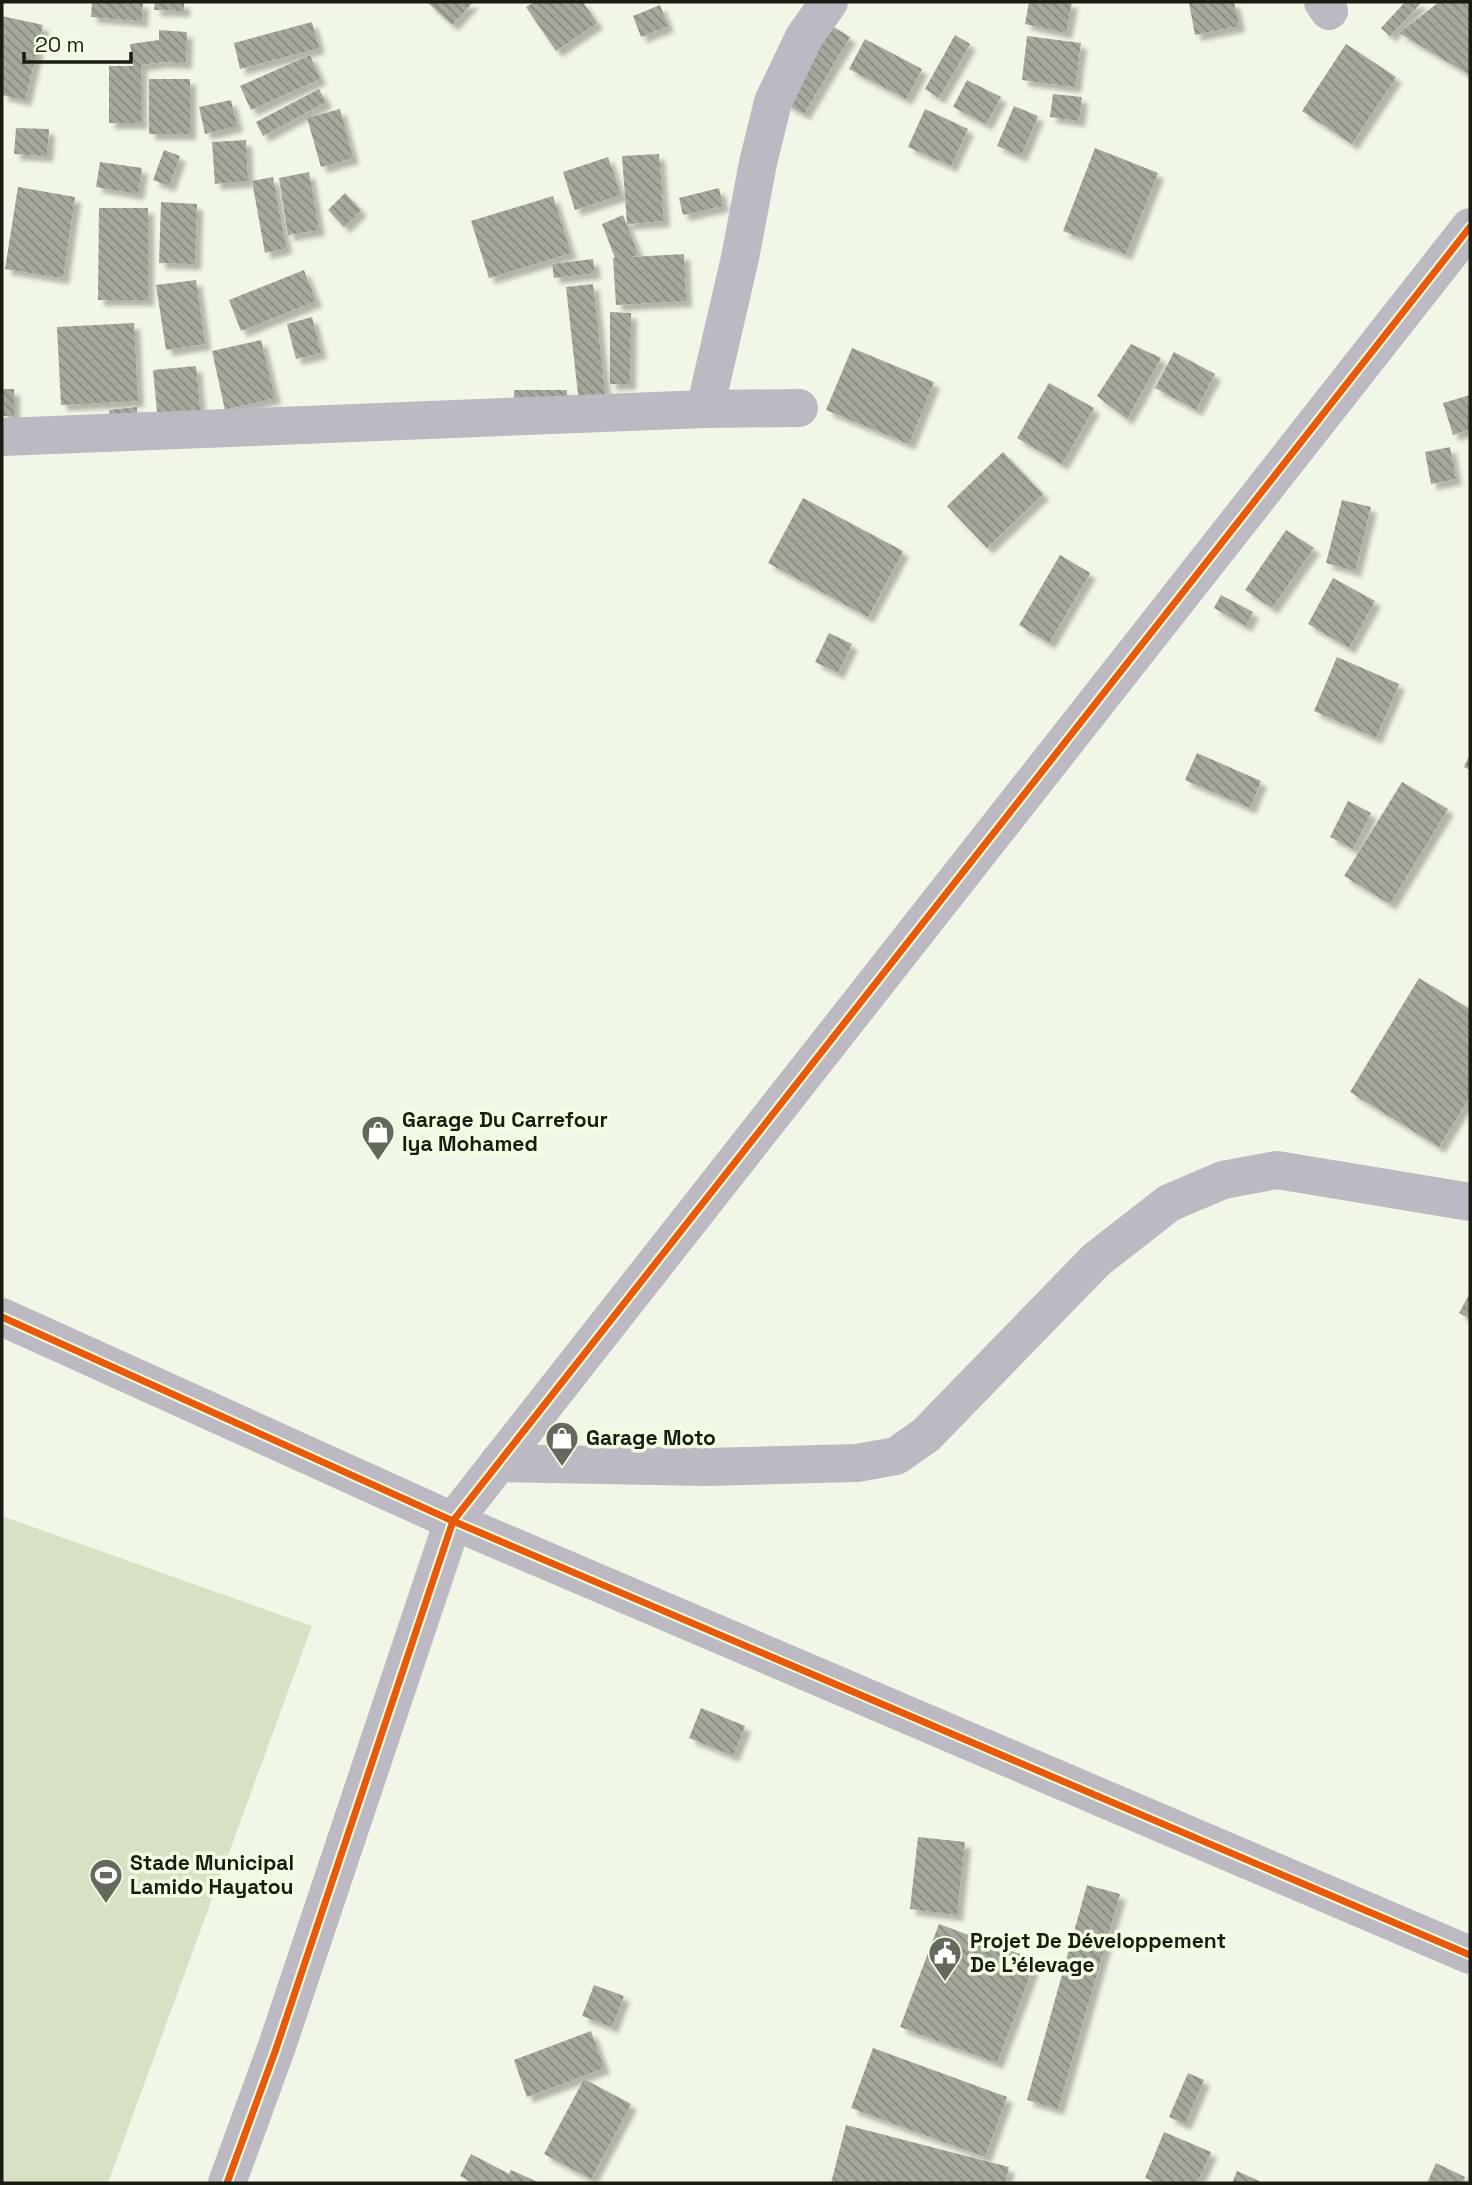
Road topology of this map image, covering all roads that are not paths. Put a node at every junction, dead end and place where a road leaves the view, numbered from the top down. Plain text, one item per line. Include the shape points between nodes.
1 (829, 2) edge
2 (1470, 228) edge
3 (799, 408) dead end
4 (705, 409) junction
5 (2, 437) edge
6 (1470, 1202) edge
7 (2, 1317) edge
8 (498, 1463) junction
9 (453, 1521) junction
10 (1470, 1955) edge
11 (227, 2183) edge

1 - 4 street via 804,37 773,102
2 - 8 street
3 - 4 street
4 - 5 street
6 - 8 street via 1277,1170 1223,1180 1169,1203 1096,1260 926,1435 896,1456 858,1463 707,1467
7 - 9 street
8 - 9 street
9 - 10 street
9 - 11 street

